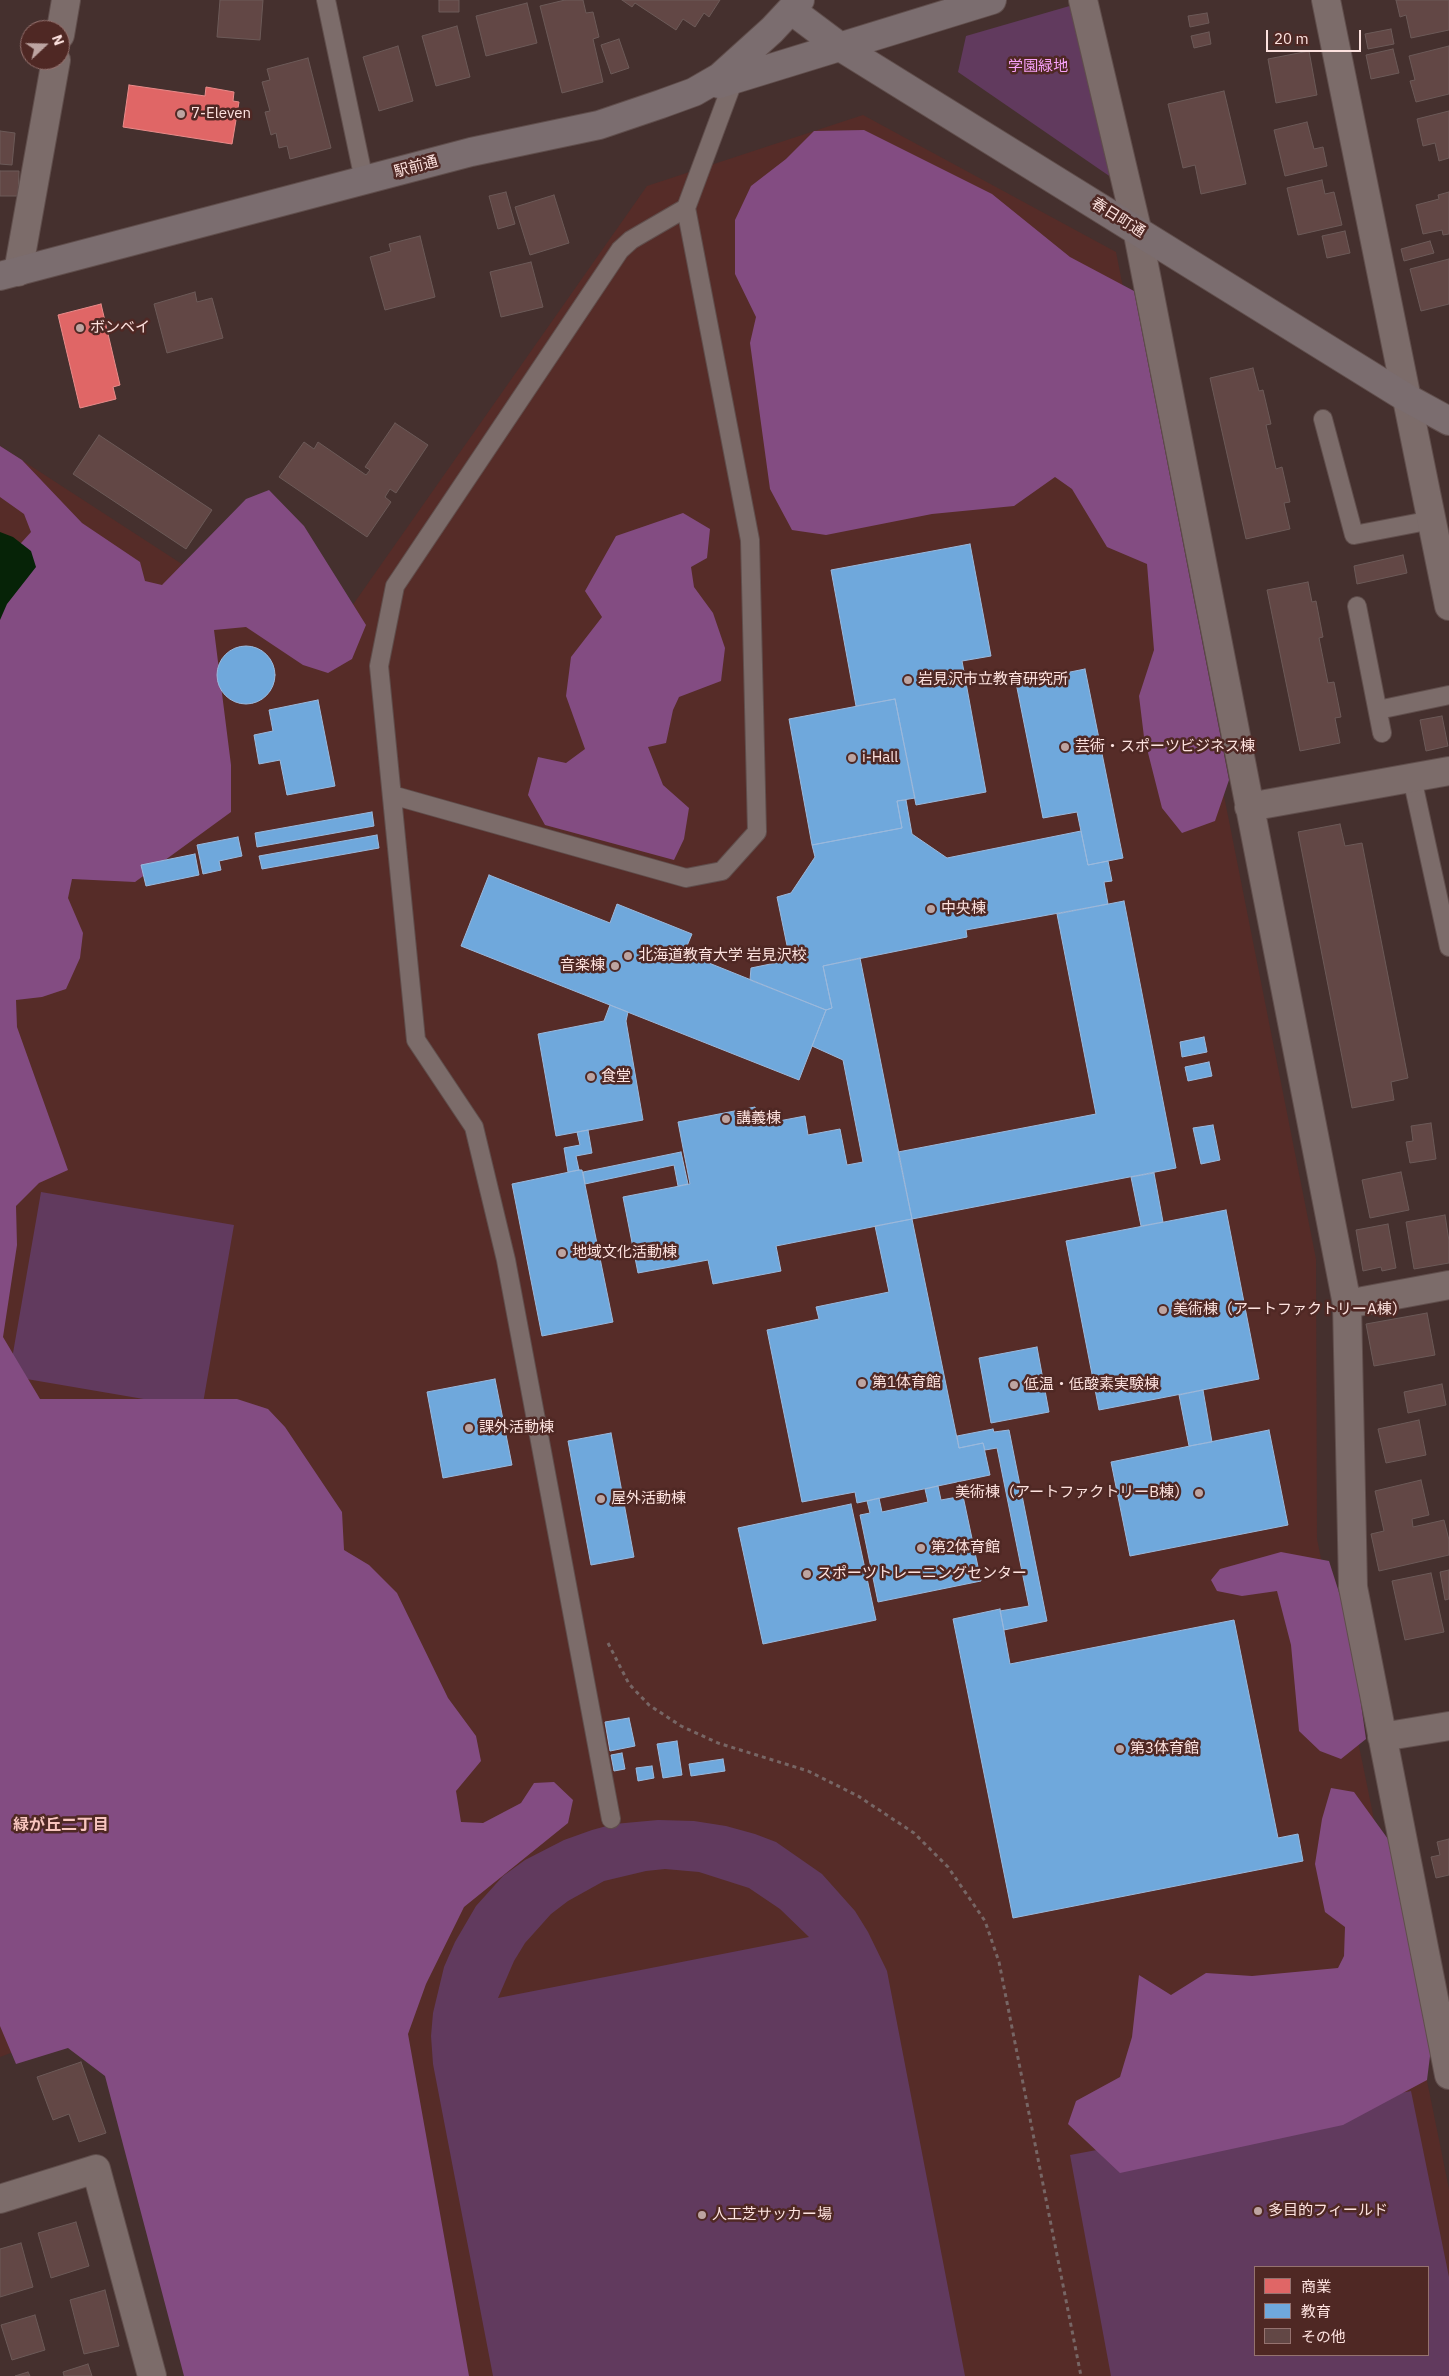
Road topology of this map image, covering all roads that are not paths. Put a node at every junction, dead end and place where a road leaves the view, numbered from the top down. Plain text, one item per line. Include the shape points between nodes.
1 (66, 0) edge
2 (326, 0) edge
3 (992, 0) edge
4 (1083, 0) edge
5 (1326, 0) edge
6 (789, 3) edge
7 (63, 20) edge
8 (839, 46) junction
9 (54, 70) edge
10 (734, 79) junction
11 (694, 92) junction
12 (364, 180) junction
13 (686, 208) junction
14 (1137, 229) junction
15 (9, 274) edge
16 (1405, 397) junction
17 (1323, 419) dead end
18 (1449, 421) edge
19 (1432, 520) junction
20 (1357, 606) dead end
21 (1449, 606) edge
22 (1449, 695) edge
23 (1378, 710) junction
24 (1382, 733) dead end
25 (1449, 771) edge
26 (1412, 778) junction
27 (392, 794) junction
28 (1249, 807) junction
29 (1449, 947) edge
30 (1449, 1285) edge
31 (1347, 1304) junction
32 (1449, 1726) edge
33 (1382, 1737) junction
34 (611, 1819) dead end
35 (1449, 2075) edge
36 (0, 2198) edge
37 (152, 2376) edge

1 - 7 street
2 - 12 lane
3 - 8 street
4 - 14 street
5 - 16 street
6 - 8 street, 春日町通
6 - 11 street, 駅前通 via 739,62
8 - 10 street
8 - 14 street, 春日町通
9 - 15 street
10 - 11 street
10 - 13 lane
11 - 12 street, 駅前通 via 599,125 471,152
12 - 15 street, 駅前通
13 - 27 lane via 631,240 620,250 396,586 379,666
13 - 27 lane via 750,540 757,832 722,871 686,878
14 - 16 street, 春日町通
14 - 28 street
16 - 18 street, 春日町通
16 - 19 street
17 - 19 lane via 1354,535
19 - 21 street
20 - 23 lane
22 - 23 lane
23 - 24 lane
25 - 26 street
26 - 28 street
26 - 29 lane
27 - 34 lane via 416,1040 474,1127 506,1260
28 - 31 street
30 - 31 street
31 - 33 street via 1353,1587
32 - 33 street
33 - 35 street
36 - 37 street via 96,2169

